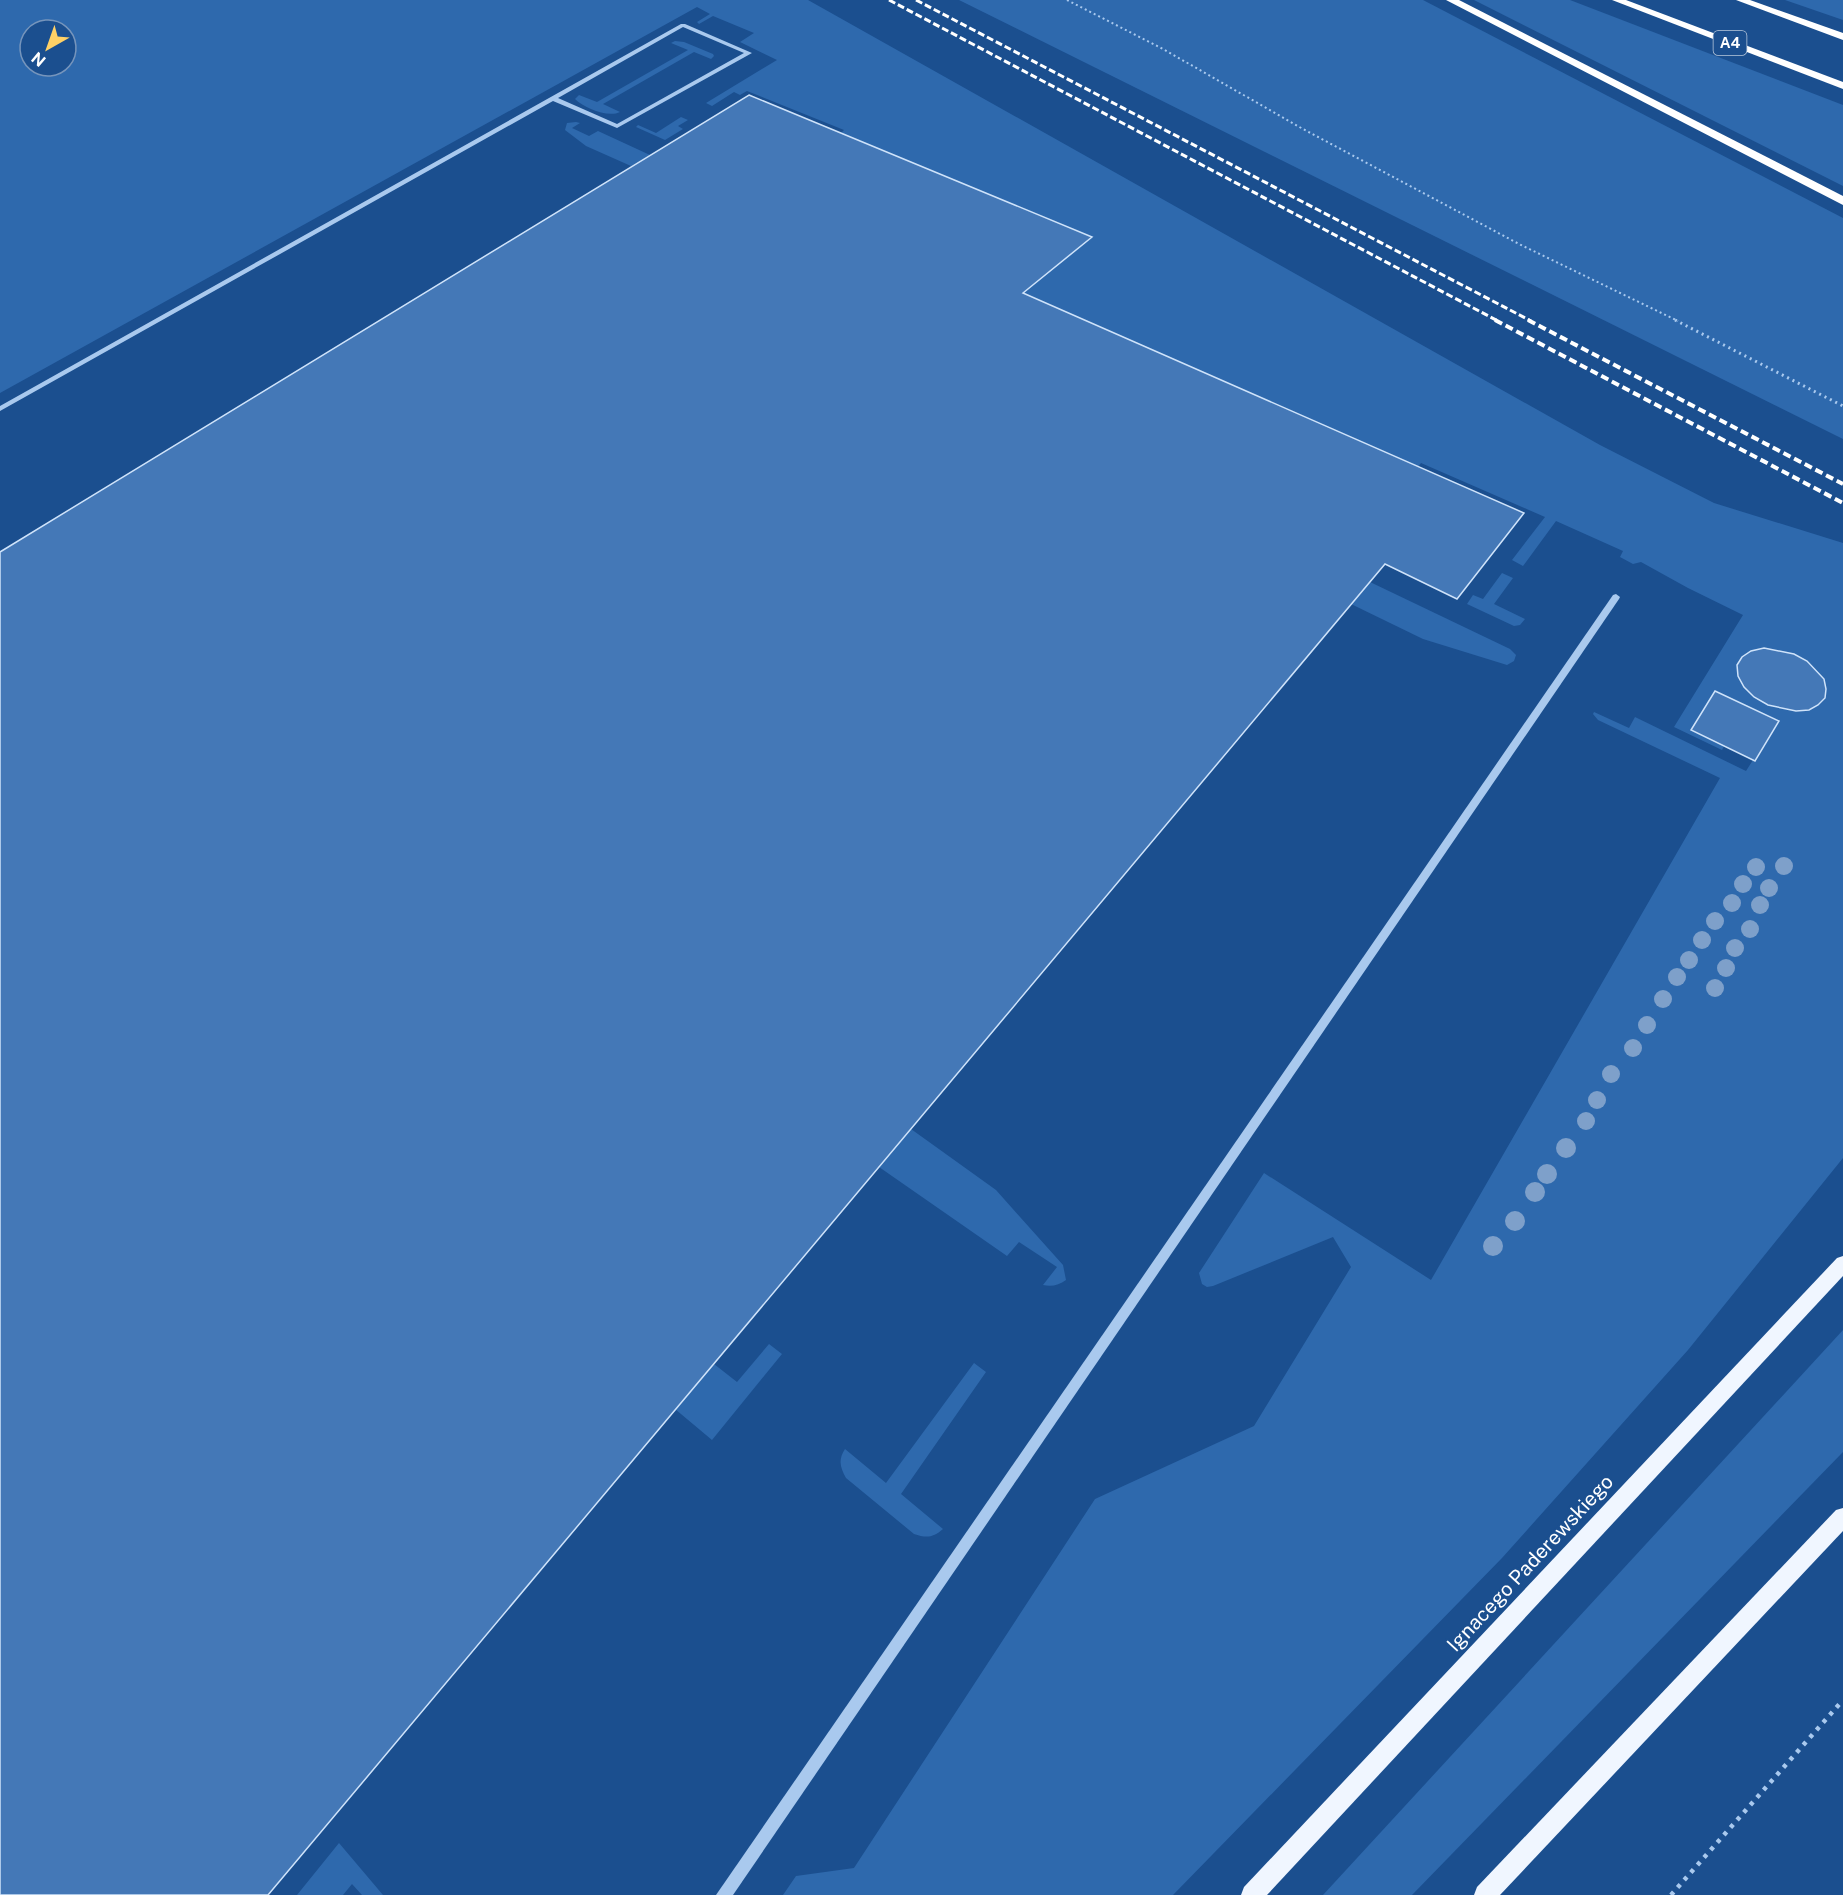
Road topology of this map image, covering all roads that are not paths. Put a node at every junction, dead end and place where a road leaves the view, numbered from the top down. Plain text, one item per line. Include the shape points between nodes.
1 (1451, 0) edge
2 (1617, 0) edge
3 (1741, 0) edge
4 (1843, 37) edge
5 (1843, 86) edge
6 (552, 98) junction
7 (1843, 201) edge
8 (0, 409) edge
9 (1616, 597) dead end
10 (1843, 1264) edge
11 (1843, 1517) edge
12 (724, 1895) edge
13 (1252, 1895) edge
14 (1485, 1895) edge

1 - 7 highway
2 - 5 highway, A4
3 - 4 highway
6 - 6 lane via 683,25 749,53 617,126
6 - 8 lane
9 - 12 lane
10 - 13 main road, Ignacego Paderewskiego
11 - 14 main road

